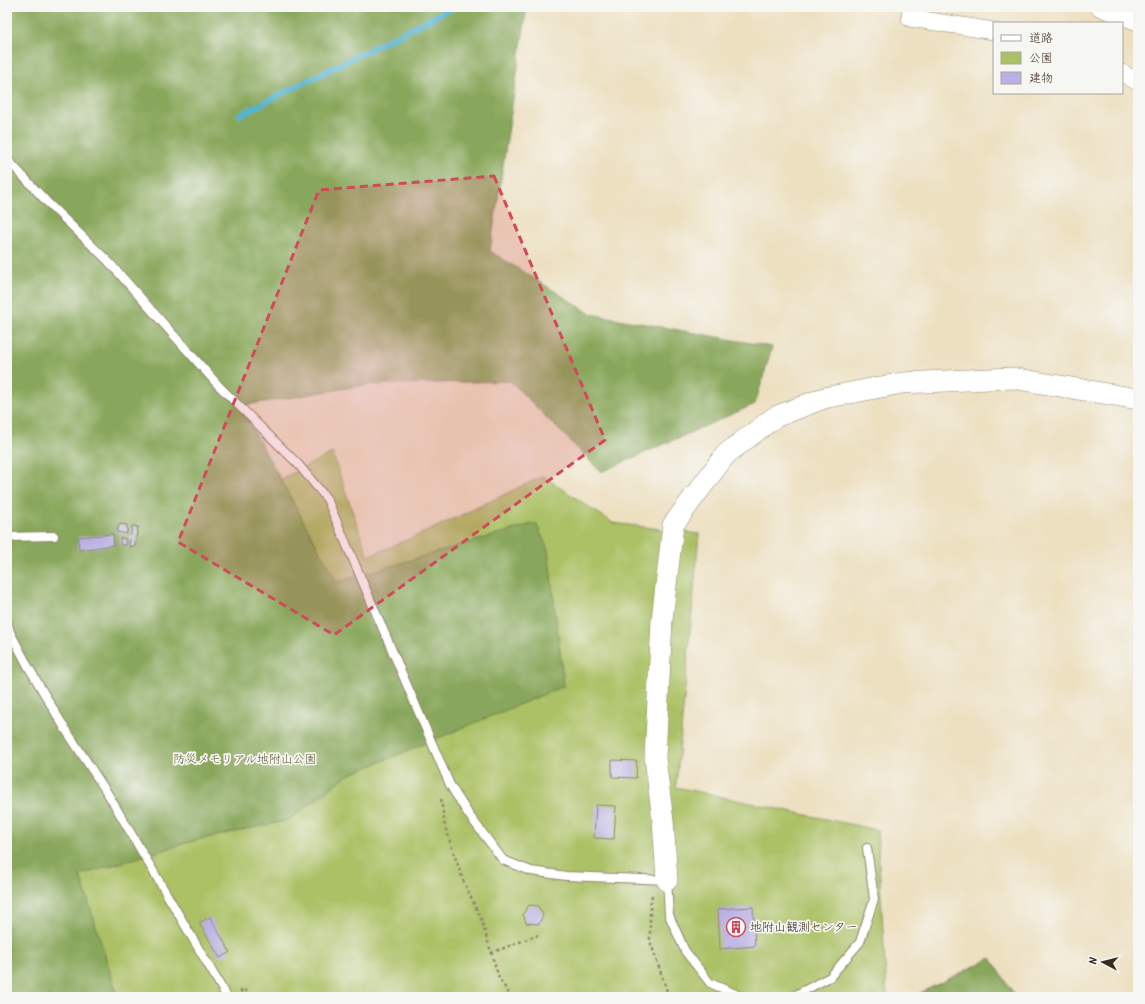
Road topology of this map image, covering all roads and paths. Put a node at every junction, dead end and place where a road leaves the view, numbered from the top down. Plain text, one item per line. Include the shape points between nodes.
1 (915, 7) edge
2 (1099, 7) edge
3 (1138, 22) edge
4 (993, 31) edge
5 (1123, 74) edge
6 (1138, 82) edge
7 (7, 159) edge
8 (1138, 399) edge
9 (54, 536) dead end
10 (7, 537) edge
11 (7, 621) edge
12 (450, 785) junction
13 (867, 848) dead end
14 (661, 880) junction
15 (538, 935) dead end
16 (491, 953) junction
17 (227, 997) edge
18 (511, 997) edge
19 (669, 997) edge
20 (742, 997) edge
21 (792, 997) edge

1 - 4 street via 910,18
2 - 3 street
5 - 6 street
7 - 12 lane via 108,261 218,385 298,464 327,499
8 - 14 street via 1012,378 902,383 824,398 775,416 726,454 673,525 662,620 655,758 663,821
9 - 10 lane
11 - 17 lane via 10,632 33,675 108,794
12 - 14 lane via 503,860 532,871 566,876
12 - 16 path via 440,790 445,827 463,880 481,919
13 - 21 lane via 874,899 860,942 830,977
14 - 19 path via 650,909 650,941
14 - 20 lane via 669,915 685,951 710,983
15 - 16 path
16 - 18 path via 499,978

